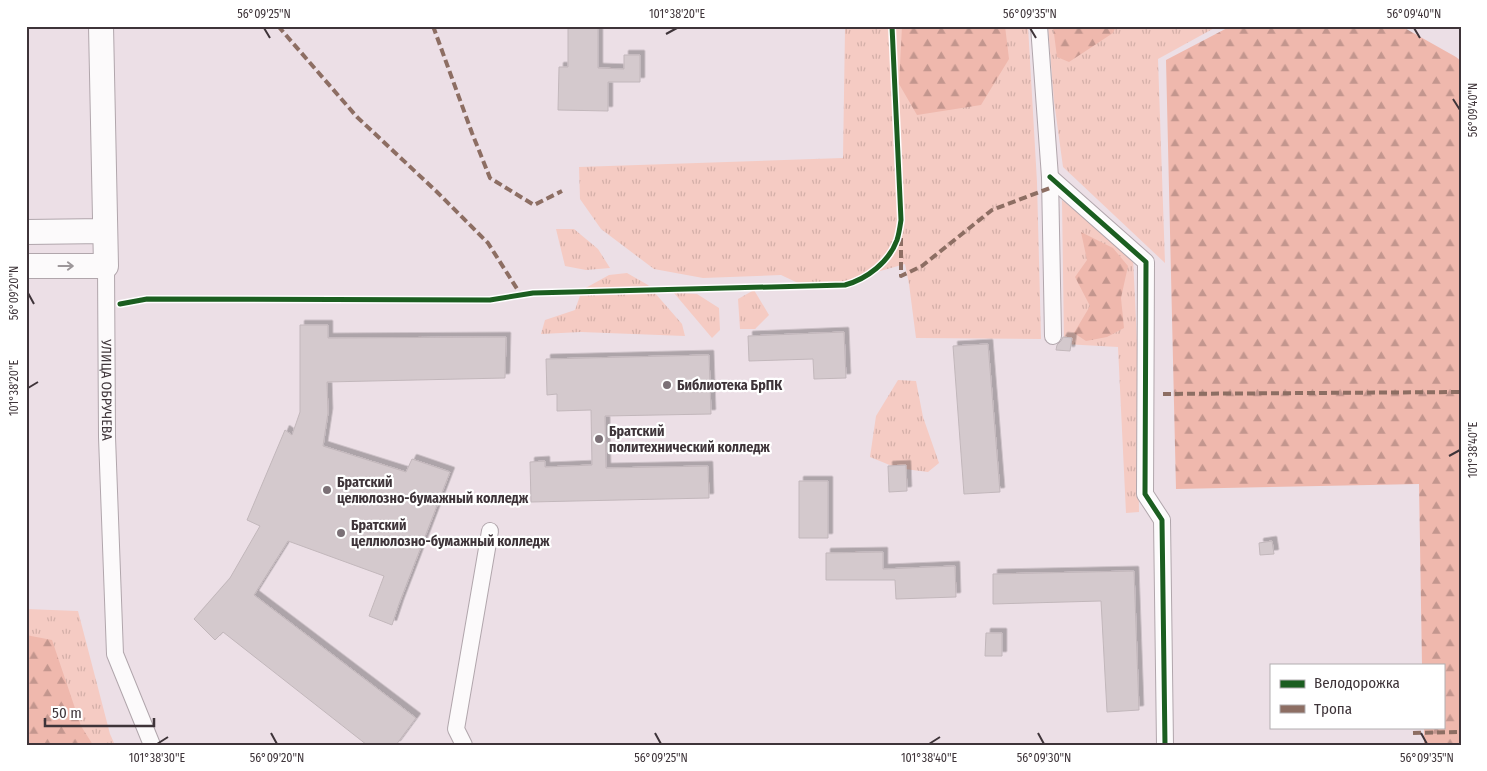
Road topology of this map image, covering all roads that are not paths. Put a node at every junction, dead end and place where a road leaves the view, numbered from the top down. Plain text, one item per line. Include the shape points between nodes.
1 (101, 26) edge
2 (1039, 26) edge
3 (1050, 177) junction
4 (105, 231) junction
5 (26, 232) edge
6 (26, 266) edge
7 (106, 266) junction
8 (1053, 336) dead end
9 (490, 531) dead end
10 (152, 745) edge
11 (464, 745) edge
12 (1165, 745) edge

1 - 4 main road, УЛИЦА ОБРУЧЕВА
2 - 3 street
3 - 8 street
3 - 12 street via 1146,262 1145,494 1162,520
4 - 5 main road
4 - 7 main road, УЛИЦА ОБРУЧЕВА
6 -> 7 main road
7 - 10 street, УЛИЦА ОБРУЧЕВА via 107,437 115,654
9 - 11 street via 456,729

